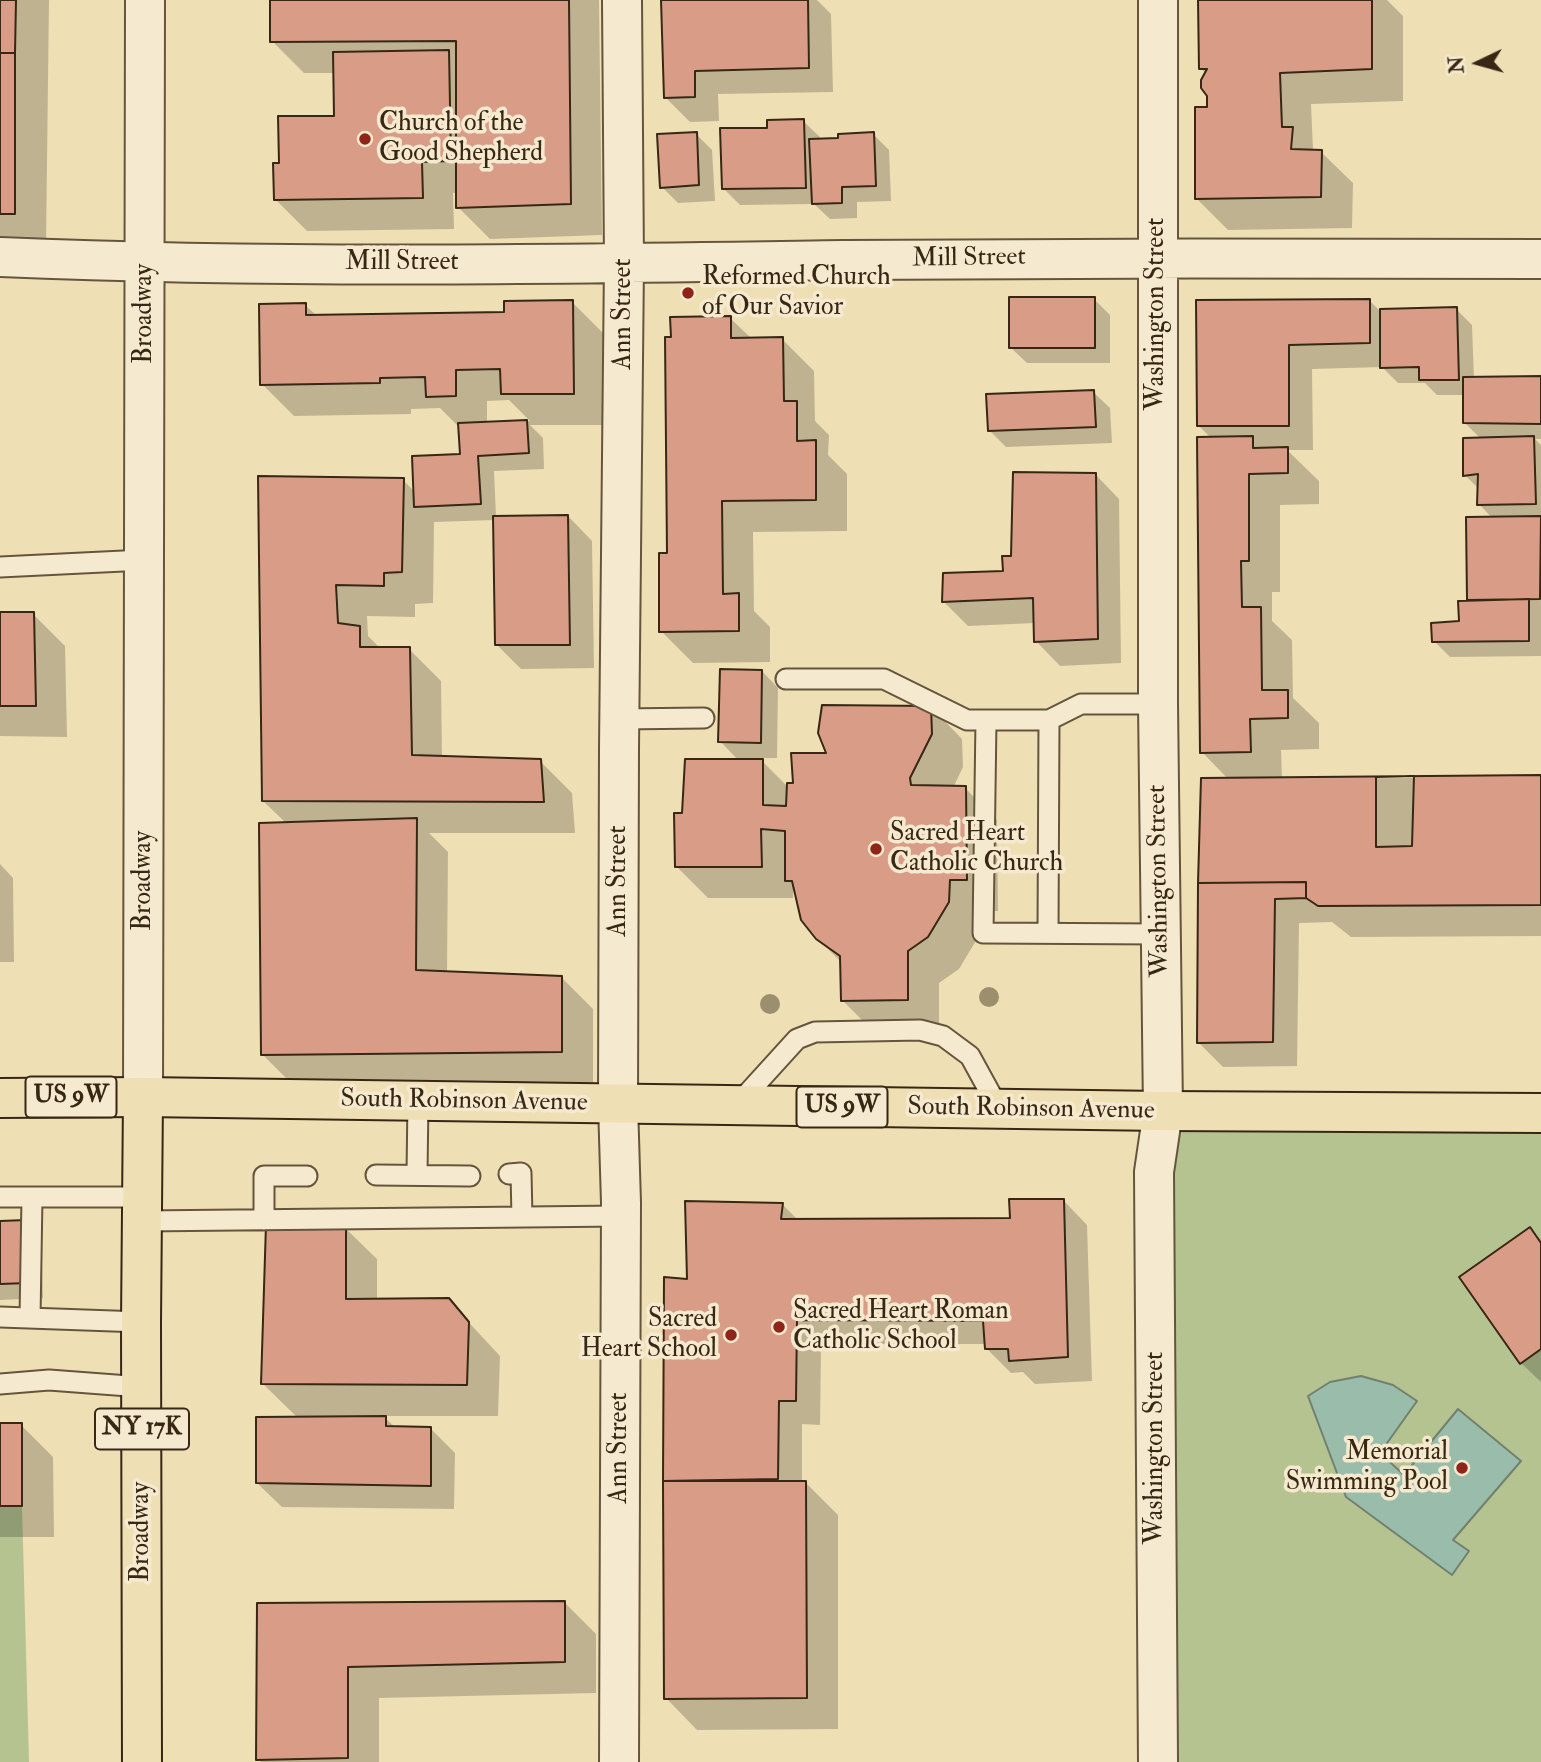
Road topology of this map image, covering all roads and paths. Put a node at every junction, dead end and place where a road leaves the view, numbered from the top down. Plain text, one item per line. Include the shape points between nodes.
1 (145, 0) edge
2 (622, 0) edge
3 (1158, 0) edge
4 (0, 257) edge
5 (1157, 257) junction
6 (1541, 259) edge
7 (145, 263) junction
8 (624, 263) junction
9 (144, 560) junction
10 (0, 567) edge
11 (786, 679) dead end
12 (1158, 704) junction
13 (704, 718) dead end
14 (619, 719) junction
15 (986, 720) junction
16 (1049, 720) junction
17 (1048, 933) junction
18 (1160, 934) junction
19 (143, 1097) junction
20 (0, 1098) edge
21 (418, 1100) junction
22 (618, 1104) junction
23 (737, 1106) junction
24 (999, 1109) junction
25 (1163, 1111) junction
26 (1541, 1113) edge
27 (509, 1174) dead end
28 (376, 1175) dead end
29 (417, 1175) junction
30 (307, 1176) dead end
31 (470, 1176) dead end
32 (32, 1196) junction
33 (0, 1197) edge
34 (143, 1209) junction
35 (621, 1216) junction
36 (522, 1217) junction
37 (264, 1220) junction
38 (0, 1317) edge
39 (30, 1318) junction
40 (141, 1322) junction
41 (0, 1384) edge
42 (142, 1387) junction
43 (142, 1762) edge
44 (619, 1762) edge
45 (1158, 1762) edge

1 - 7 street, Broadway
2 - 8 street, Ann Street
3 - 5 street, Washington Street
4 - 7 street, Mill Street
5 - 6 street, Mill Street
5 - 8 street, Mill Street
5 - 12 street, Washington Street
7 - 8 street, Mill Street
7 - 9 street, Broadway
8 - 14 street, Ann Street
9 - 10 lane
9 - 19 street, Broadway
11 - 15 lane via 884,679 967,720
12 - 16 lane via 1081,704
12 - 18 street, Washington Street
13 - 14 lane
14 - 22 street, Ann Street
15 - 16 lane
15 - 17 lane via 983,933
16 - 17 lane
17 - 18 lane
18 - 25 street, Washington Street
19 - 20 main road, US 9W
19 - 21 main road, South Robinson Avenue / US 9W
19 - 34 main road, Broadway / NY 17K
21 - 22 main road, South Robinson Avenue / US 9W
21 - 29 lane
22 - 23 main road, South Robinson Avenue / US 9W
22 - 35 street, Ann Street
23 - 24 main road, South Robinson Avenue / US 9W
23 - 24 lane via 797,1039 815,1032 920,1030 943,1036 970,1056
24 - 25 main road, South Robinson Avenue / US 9W
25 - 26 main road, South Robinson Avenue / US 9W
25 - 45 street, Washington Street via 1154,1172
27 - 36 lane via 521,1173
28 - 29 lane
29 - 31 lane
30 - 37 lane via 264,1176
32 - 33 lane
32 - 34 lane
32 - 39 lane
34 - 37 lane
34 - 40 main road, Broadway / NY 17K
35 - 36 lane
35 - 44 street, Ann Street
36 - 37 lane
38 - 39 lane
39 - 40 lane
40 - 42 main road, Broadway / NY 17K
41 - 42 lane via 49,1380
42 - 43 main road, Broadway / NY 17K

